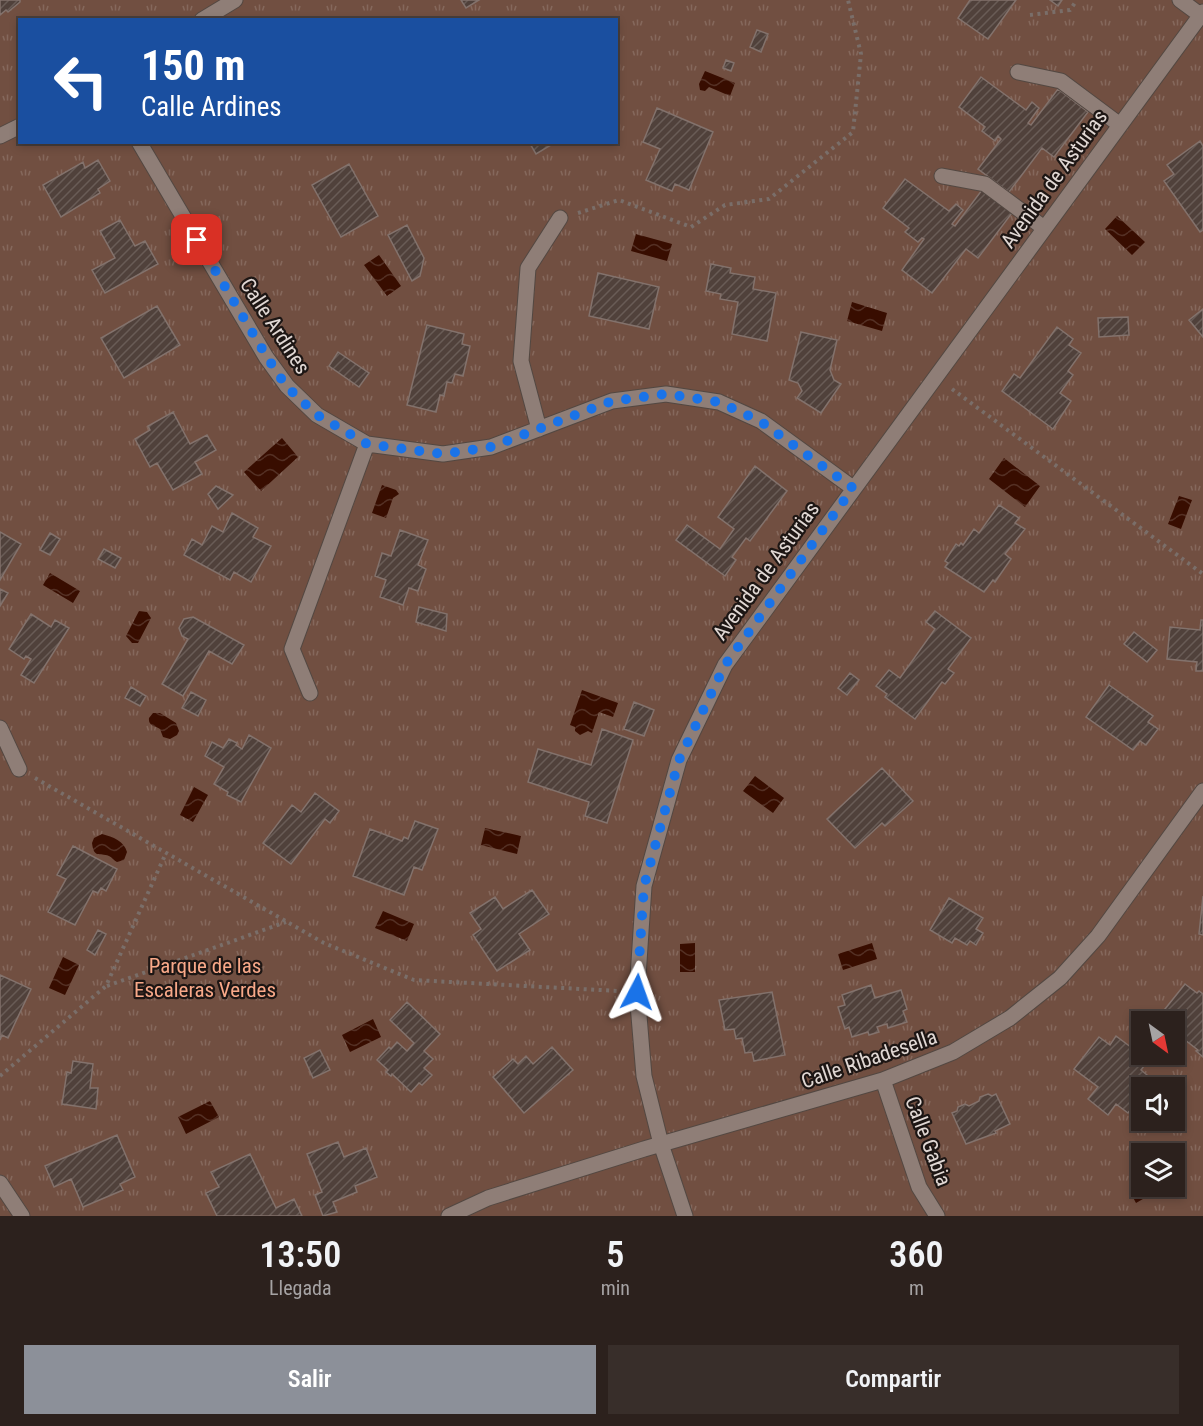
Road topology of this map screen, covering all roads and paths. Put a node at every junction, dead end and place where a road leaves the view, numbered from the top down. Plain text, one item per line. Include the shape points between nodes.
1 (235, 0) edge
2 (848, 0) edge
3 (1077, 0) edge
4 (1180, 0) edge
5 (1202, 14) edge
6 (1030, 15) dead end
7 (205, 18) edge
8 (1018, 72) dead end
9 (1120, 125) junction
10 (18, 127) edge
11 (0, 136) edge
12 (140, 144) edge
13 (942, 176) dead end
14 (560, 218) joint
15 (1044, 228) junction
16 (935, 376) junction
17 (539, 429) junction
18 (367, 444) junction
19 (853, 488) junction
20 (1203, 574) edge
21 (310, 693) dead end
22 (0, 728) edge
23 (19, 769) joint
24 (1203, 791) edge
25 (166, 853) junction
26 (287, 922) junction
27 (106, 986) junction
28 (637, 992) junction
29 (0, 1076) edge
30 (883, 1080) junction
31 (661, 1144) junction
32 (0, 1183) edge
33 (22, 1216) edge
34 (449, 1216) edge
35 (685, 1216) edge
36 (937, 1216) edge

1 - 7 street
2 - 14 path via 861,54 853,132 769,199 725,205 691,227 619,200
3 - 6 path via 1070,10
4 - 5 street
5 - 9 street, Avenida de Asturias
8 - 9 street via 1061,81
9 - 15 street, Avenida de Asturias
10 - 11 street
12 - 18 street, Calle Ardines via 286,386 317,415
13 - 15 street via 985,184
14 - 17 street via 528,268 521,361
15 - 16 street, Avenida de Asturias
16 - 19 street, Avenida de Asturias
16 - 20 path
17 - 18 street, Calle Ardines via 491,447 443,454
17 - 19 street, Calle Ardines via 612,401 666,394 719,402 760,421
18 - 21 street via 292,650
19 - 28 street, Avenida de Asturias via 725,665 679,760 644,886
22 - 23 street
23 - 25 path
24 - 30 street, Calle Ribadesella via 1098,936 1060,978 1010,1018 953,1053
25 - 26 path
25 - 27 path
26 - 27 path
26 - 28 path via 324,943 414,980
27 - 29 path
28 - 31 street, Avenida de Asturias via 644,1076
30 - 31 street, Calle Ribadesella
30 - 36 street, Calle Gabia via 919,1187
31 - 34 street, Calle Ribadesella via 488,1198
31 - 35 street, Avenida de Asturias
32 - 33 street

